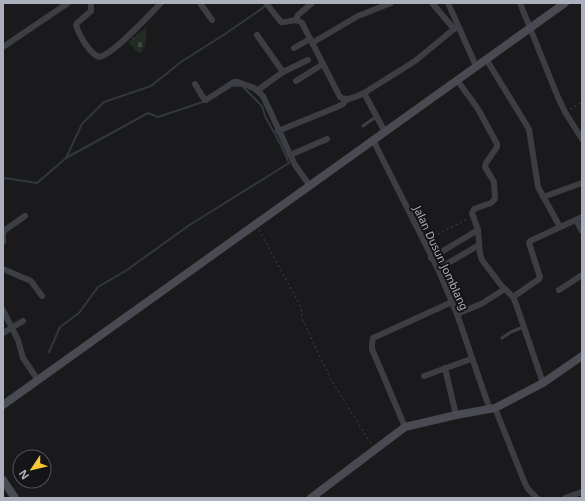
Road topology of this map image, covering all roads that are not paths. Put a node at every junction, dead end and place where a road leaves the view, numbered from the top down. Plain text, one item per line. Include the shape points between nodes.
1 (68, 3) edge
2 (91, 3) edge
3 (161, 3) edge
4 (200, 3) edge
5 (312, 3) edge
6 (390, 3) edge
7 (432, 3) edge
8 (448, 3) edge
9 (520, 3) edge
10 (565, 3) edge
11 (267, 5) edge
12 (379, 5) edge
13 (212, 20) dead end
14 (296, 20) junction
15 (531, 27) junction
16 (456, 28) junction
17 (257, 35) dead end
18 (311, 41) junction
19 (3, 47) edge
20 (294, 48) dead end
21 (486, 59) junction
22 (308, 60) dead end
23 (323, 64) junction
24 (476, 66) junction
25 (283, 72) junction
26 (457, 80) junction
27 (296, 81) dead end
28 (194, 84) dead end
29 (258, 90) junction
30 (364, 93) junction
31 (346, 100) junction
32 (376, 116) junction
33 (363, 126) dead end
34 (278, 131) junction
35 (385, 132) junction
36 (327, 139) dead end
37 (582, 139) edge
38 (373, 140) junction
39 (290, 156) junction
40 (582, 183) edge
41 (310, 186) junction
42 (543, 197) junction
43 (25, 216) dead end
44 (579, 219) edge
45 (560, 227) junction
46 (478, 230) junction
47 (582, 231) edge
48 (3, 242) edge
49 (479, 244) junction
50 (432, 258) junction
51 (3, 269) edge
52 (438, 269) junction
53 (582, 275) edge
54 (505, 289) junction
55 (559, 290) dead end
56 (42, 296) dead end
57 (513, 297) junction
58 (452, 302) junction
59 (3, 310) edge
60 (457, 314) junction
61 (23, 321) dead end
62 (525, 327) junction
63 (12, 328) junction
64 (3, 333) edge
65 (502, 338) dead end
66 (582, 356) edge
67 (471, 359) junction
68 (445, 368) junction
69 (424, 376) dead end
70 (38, 380) junction
71 (543, 382) junction
72 (3, 406) edge
73 (492, 409) junction
74 (456, 414) junction
75 (405, 427) junction
76 (3, 480) edge
77 (582, 492) edge
78 (15, 498) edge
79 (311, 498) edge
80 (537, 498) edge
81 (565, 498) edge

1 - 19 street
2 - 3 street via 91,11 76,25 92,53 99,57 107,54
4 - 13 street
5 - 14 street
6 - 12 street
7 - 16 street
8 - 16 street
9 - 15 street
10 - 15 street
11 - 14 street via 281,22
12 - 18 street
14 - 18 street via 302,23
15 - 21 street
15 - 37 street via 565,112
16 - 24 street
16 - 30 street via 415,61
17 - 25 street
18 - 20 street
18 - 23 street
21 - 24 street
21 - 42 street via 529,129 536,180
22 - 25 street
23 - 27 street
23 - 31 street via 340,98
24 - 26 street
25 - 29 street
26 - 35 street
26 - 46 street via 478,109 497,144 485,167 494,182 495,199 472,213
28 - 29 street via 206,100 234,82
29 - 34 street via 267,102
30 - 31 street
30 - 32 street
31 - 34 street via 337,107
32 - 33 lane
32 - 35 street
34 - 39 street
35 - 38 street
36 - 39 street
38 - 41 street
38 - 50 street, Jalan Dusun Jomblang
39 - 41 street
40 - 42 street
41 - 70 street
42 - 45 street
43 - 48 street via 5,230
44 - 45 street
44 - 47 street
45 - 57 street via 529,243 540,278
46 - 49 street
46 - 50 street
49 - 52 street
49 - 54 street via 482,260
50 - 52 street, Jalan Dusun Jomblang
51 - 56 street via 31,281
52 - 58 street, Jalan Dusun Jomblang
53 - 55 street
54 - 57 street
54 - 60 street via 481,304
57 - 62 street
58 - 60 street, Jalan Dusun Jomblang
58 - 75 street via 372,340 372,349
59 - 63 street
60 - 67 street, Jalan Dusun Jomblang
61 - 63 street
62 - 65 lane
62 - 71 street
63 - 64 street
63 - 70 street via 23,358
66 - 71 street
67 - 68 street
67 - 73 street, Jalan Dusun Jomblang
68 - 69 street
68 - 74 street
70 - 72 street
71 - 73 street
73 - 74 street
73 - 80 street, Jalan Dusun Jomblang via 528,489
74 - 75 street
75 - 79 street
76 - 78 street
77 - 81 street

